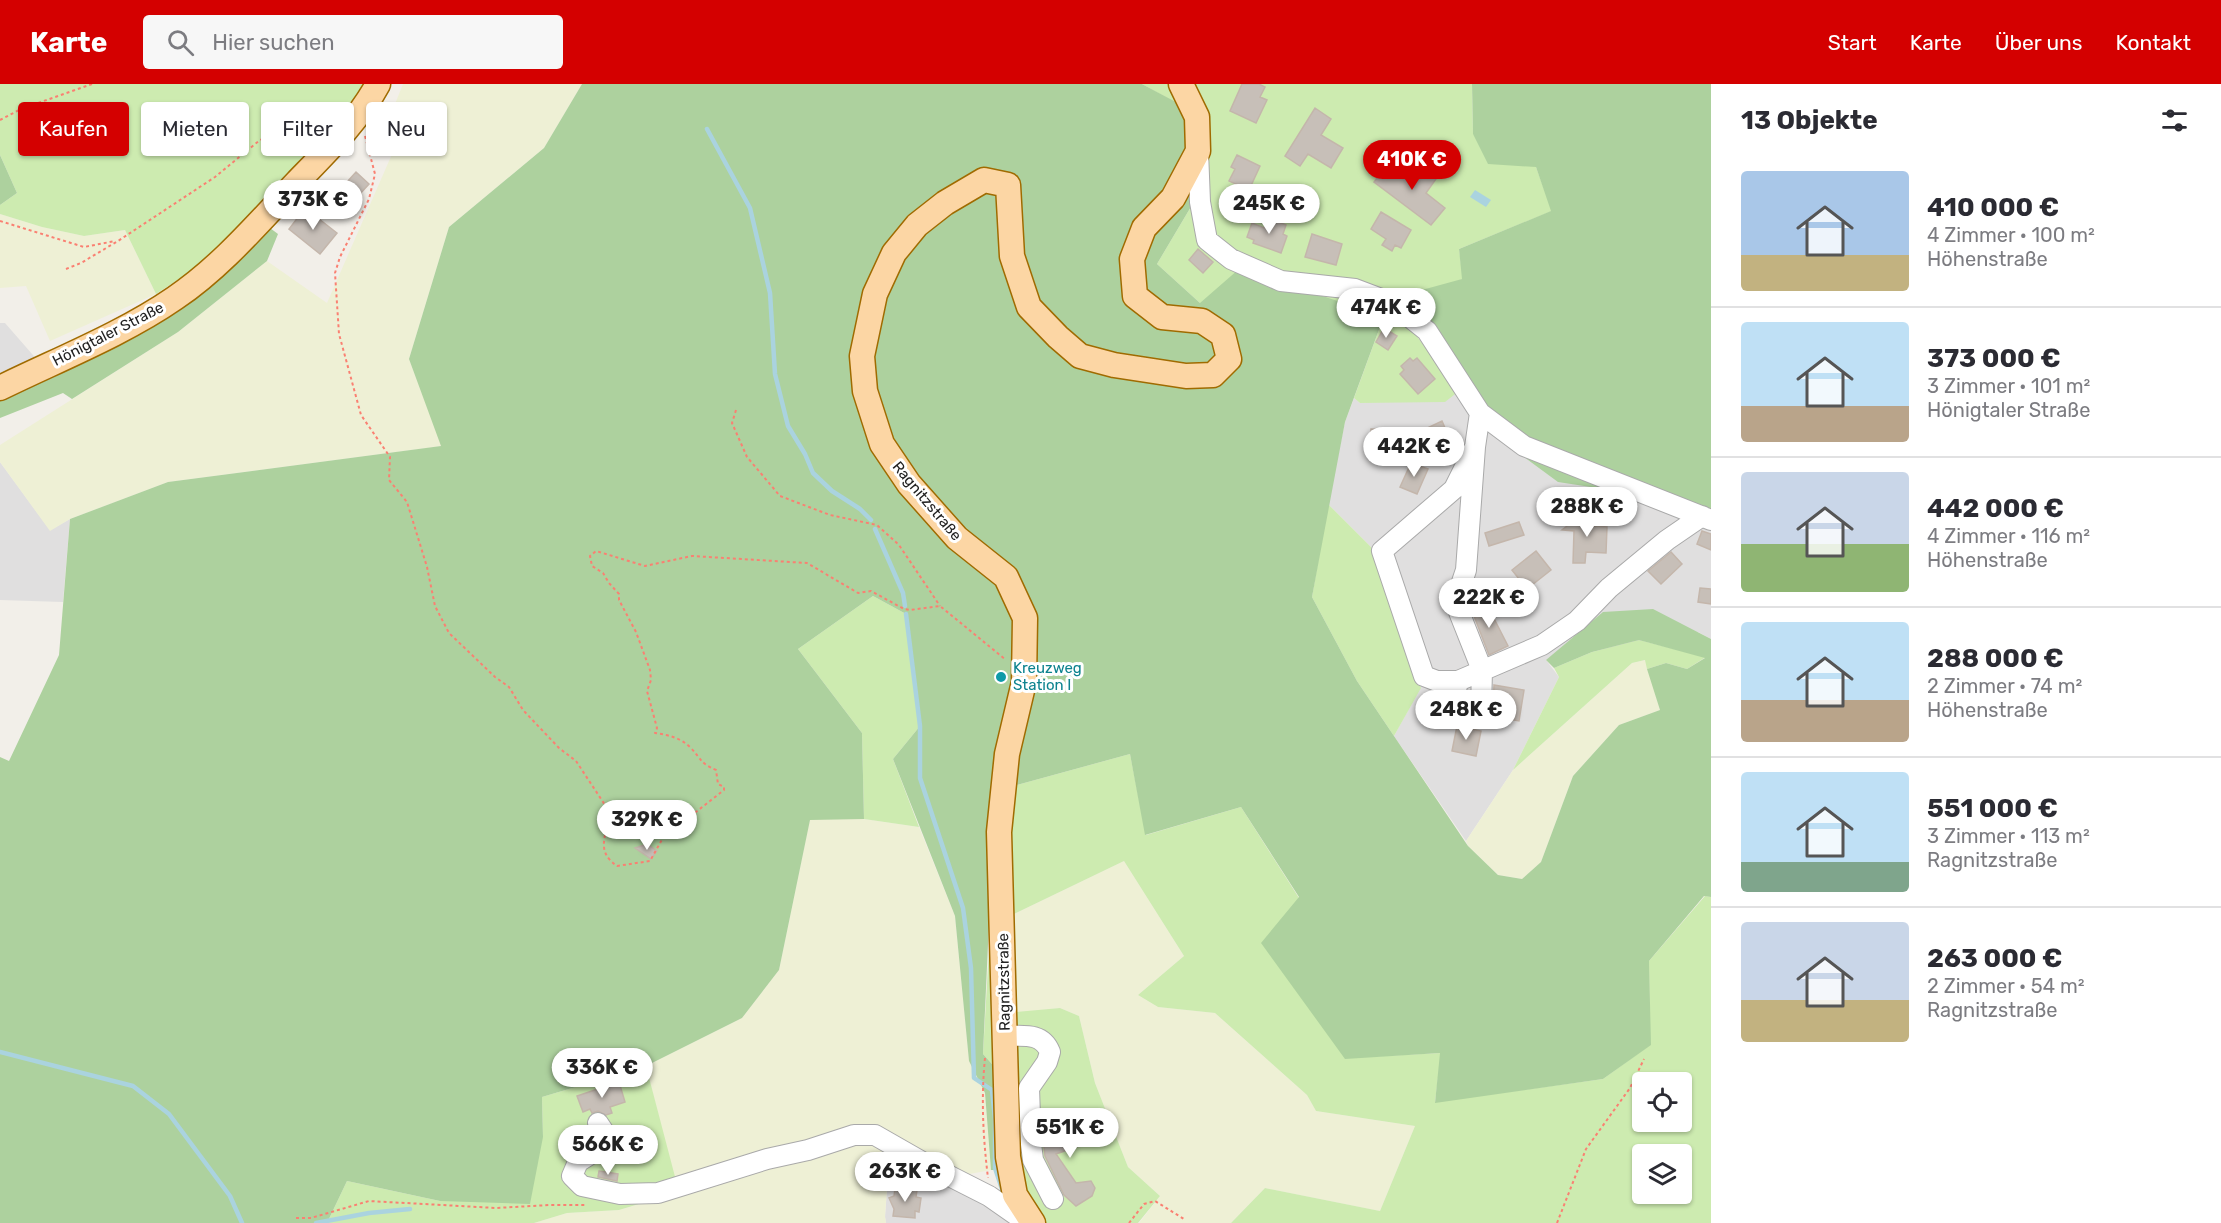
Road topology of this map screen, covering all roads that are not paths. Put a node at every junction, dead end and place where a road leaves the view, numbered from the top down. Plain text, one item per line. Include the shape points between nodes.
1 (378, 84) edge
2 (1181, 84) edge
3 (1198, 151) junction
4 (0, 388) edge
5 (1480, 413) junction
6 (1475, 447) junction
7 (1707, 518) edge
8 (1482, 670) junction
9 (1458, 681) junction
10 (1481, 709) dead end
11 (1452, 714) dead end
12 (1005, 1036) junction
13 (598, 1122) dead end
14 (1053, 1199) dead end
15 (1032, 1223) edge

1 - 4 main road, Hönigtaler Straße via 337,140 197,281 144,317
2 - 3 main road via 1197,117
3 - 5 street via 1200,202 1207,240 1231,260 1281,281 1355,289 1392,303 1427,331
3 - 12 main road, Ragnitzstraße via 1173,198 1144,228 1132,259 1135,296 1162,317 1202,321 1223,335 1229,359 1213,375 1186,376 1114,365 1080,356 1058,337 1029,307 1012,256 1008,185 984,180 917,225 894,253 875,294 862,356 865,391 882,444 909,484 957,538 1006,577 1025,618 1024,682 1007,754 999,832
5 - 6 street
5 - 7 street via 1524,446
6 - 8 street via 1466,570 1457,597
6 - 9 street via 1454,489 1382,551 1424,676 1437,681
7 - 8 street via 1667,540 1609,588 1577,621 1542,645
8 - 9 street
8 - 10 street
9 - 11 street
12 - 14 street via 1041,1039 1050,1052 1029,1088 1034,1160
12 - 15 main road, Ragnitzstraße via 1008,1157 1015,1195
13 - 15 street via 608,1138 605,1145 578,1162 572,1176 582,1186 620,1194 658,1193 854,1135 875,1135

